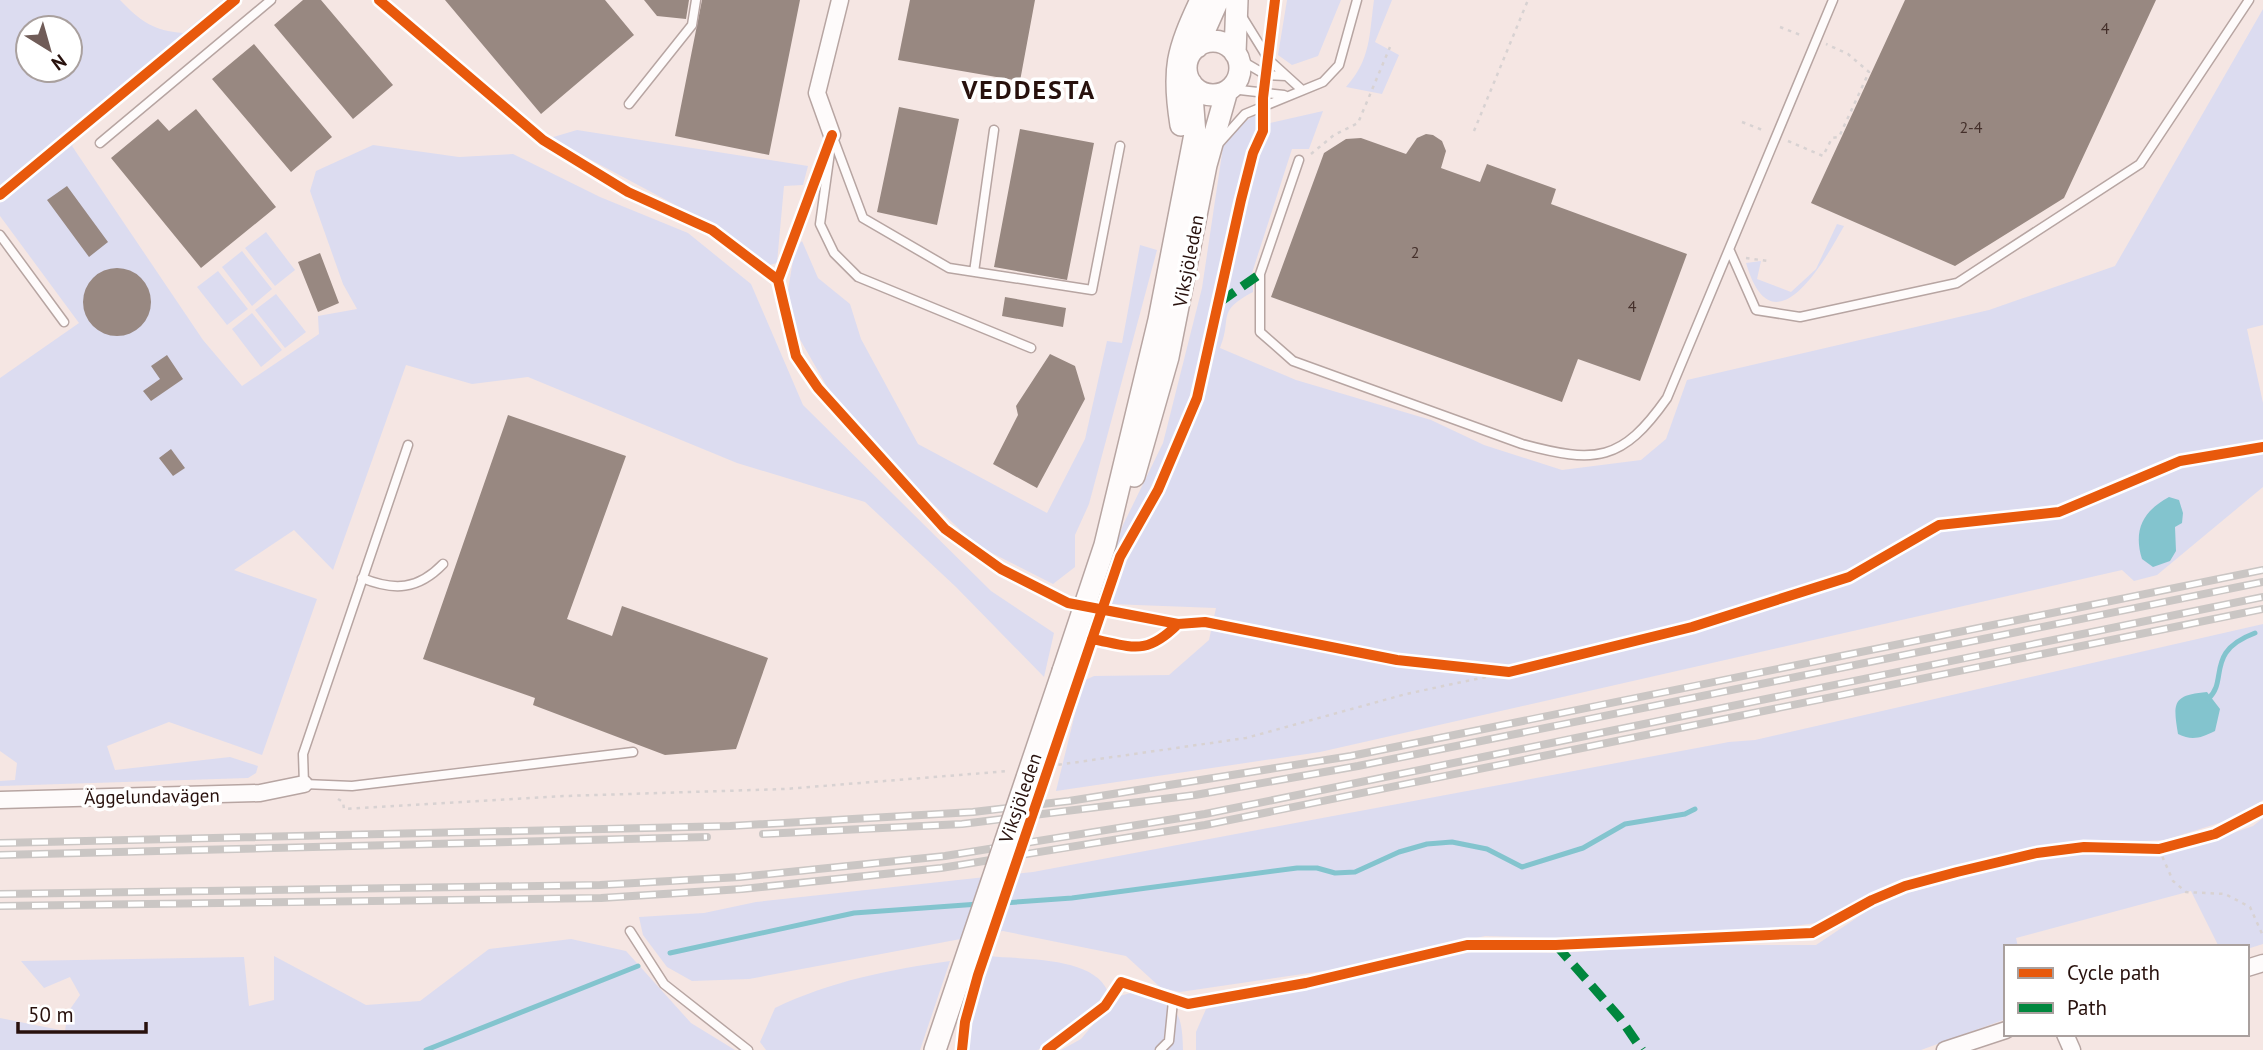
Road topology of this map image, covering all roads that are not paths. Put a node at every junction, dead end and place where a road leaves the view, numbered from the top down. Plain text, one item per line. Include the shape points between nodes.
1 (271, 0) edge
2 (696, 0) edge
3 (840, 0) edge
4 (1200, 0) edge
5 (1357, 0) edge
6 (1833, 0) edge
7 (2249, 0) edge
8 (1230, 1) edge
9 (1197, 47) junction
10 (1236, 55) junction
11 (1286, 76) junction
12 (1191, 83) junction
13 (1301, 89) junction
14 (1228, 91) junction
15 (1284, 95) junction
16 (629, 104) dead end
17 (994, 130) dead end
18 (832, 135) junction
19 (100, 144) dead end
20 (1120, 146) dead end
21 (1298, 160) road end
22 (1196, 169) junction
23 (0, 235) edge
24 (1730, 251) junction
25 (974, 272) junction
26 (64, 322) dead end
27 (1031, 348) dead end
28 (408, 445) dead end
29 (443, 564) dead end
30 (362, 578) junction
31 (633, 752) dead end
32 (304, 784) junction
33 (0, 800) edge
34 (630, 931) dead end
35 (1173, 1001) dead end
36 (2004, 1031) edge
37 (748, 1050) edge
38 (934, 1050) edge
39 (1160, 1050) edge
40 (1945, 1050) edge

1 - 19 lane
2 - 16 lane via 692,25
3 - 18 street via 817,93
4 - 22 main road, Viksjöleden via 1181,46 1175,76
5 - 13 lane via 1339,65 1324,82
6 - 24 lane
7 - 24 lane via 2140,164 1957,283 1800,317 1756,310
8 - 9 main road
8 - 10 main road
8 - 11 lane via 1255,41
9 - 10 main road via 1219,40
9 - 12 main road via 1187,67
10 - 11 lane via 1266,75
10 - 14 main road via 1237,74
11 - 13 lane
12 - 14 main road via 1209,96
12 - 22 main road, Viksjöleden
13 - 15 lane
14 - 15 lane
14 - 22 main road, Viksjöleden
15 - 22 lane via 1254,108 1233,124
17 - 25 lane
18 - 25 lane via 863,218 949,268
18 - 27 lane via 820,224 834,253 858,276
20 - 25 lane via 1092,290
21 - 24 lane via 1260,274 1260,332 1293,361 1559,454 1588,456 1618,449 1646,429 1667,398
22 - 38 main road, Viksjöleden, bridge via 1180,307 1156,403
23 - 26 lane
28 - 30 lane
29 - 30 lane via 414,585 396,589
30 - 32 lane via 303,754
31 - 32 lane via 352,786
32 - 33 street, Äggelundavägen via 260,793
34 - 37 lane via 664,984
35 - 39 lane via 1169,1041
36 - 40 street

